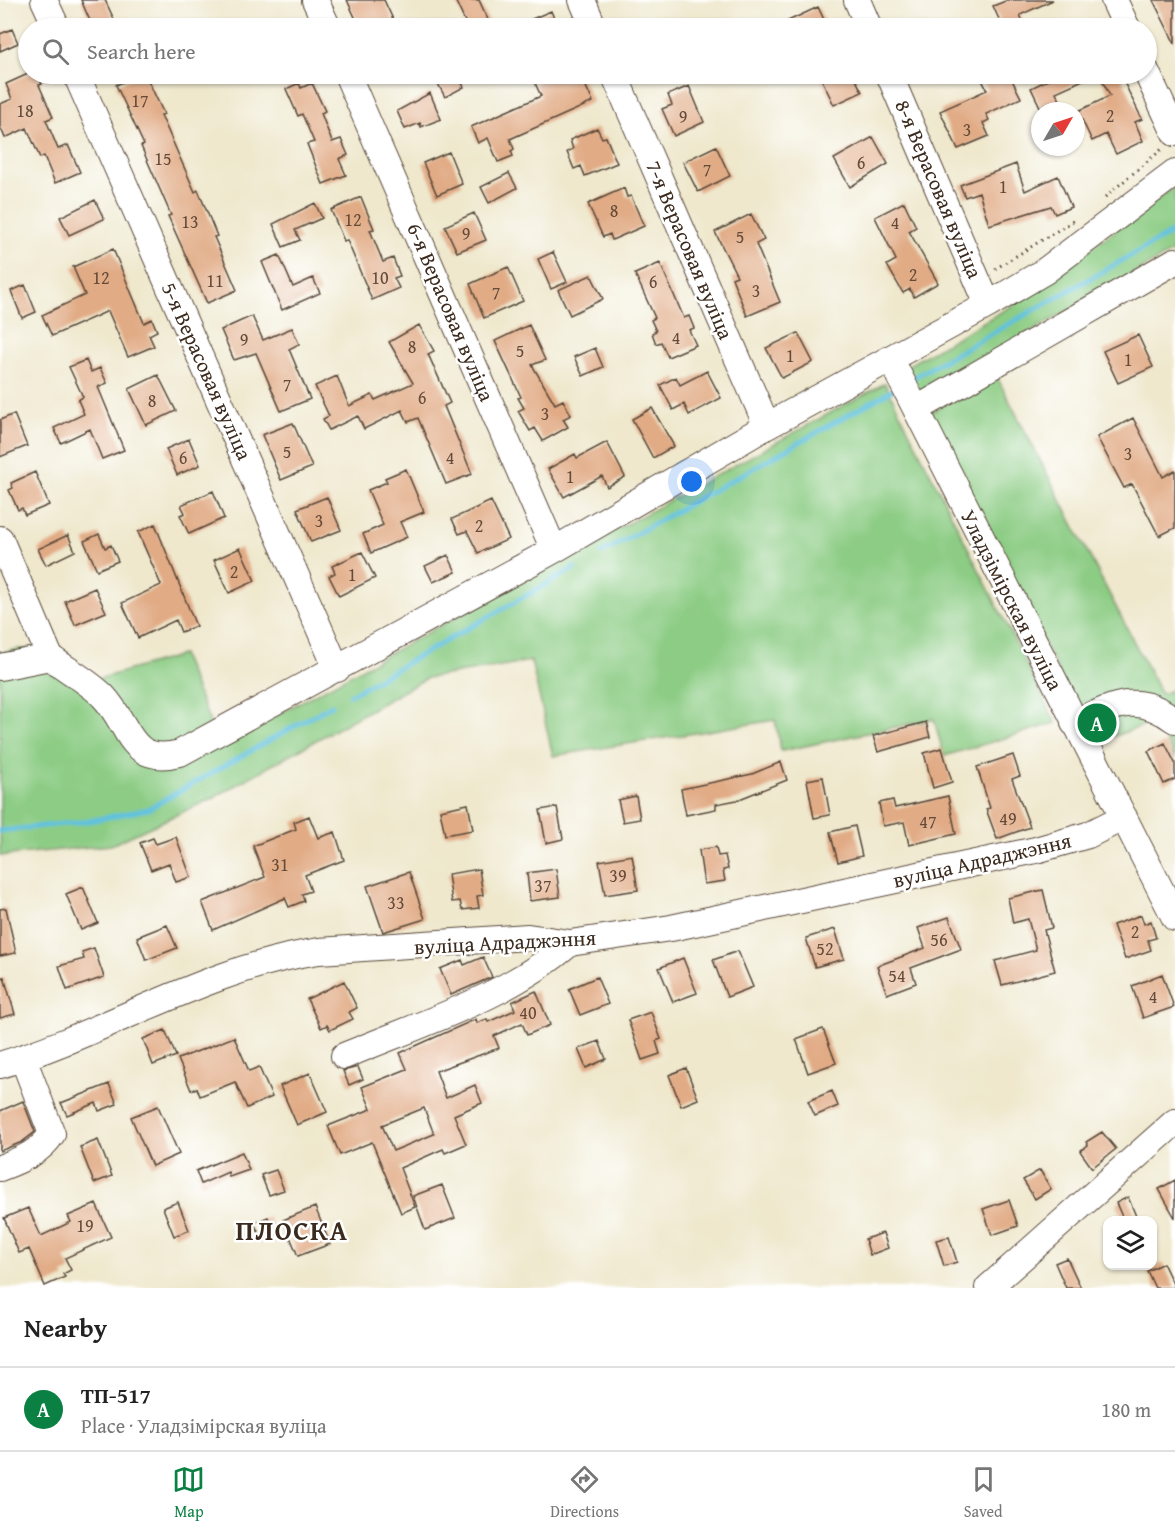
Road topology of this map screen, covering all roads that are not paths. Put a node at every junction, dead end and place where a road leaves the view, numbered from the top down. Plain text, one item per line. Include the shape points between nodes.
1 (44, 0) edge
2 (315, 0) edge
3 (582, 0) edge
4 (857, 0) edge
5 (1113, 0) edge
6 (52, 18) edge
7 (323, 18) edge
8 (590, 18) edge
9 (865, 18) edge
10 (1122, 18) edge
11 (80, 84) edge
12 (351, 84) edge
13 (618, 84) edge
14 (893, 84) edge
15 (1151, 84) edge
16 (1170, 140) edge
17 (1175, 173) edge
18 (1175, 261) edge
19 (988, 305) junction
20 (894, 366) junction
21 (914, 404) junction
22 (766, 426) junction
23 (0, 539) edge
24 (554, 550) junction
25 (50, 657) junction
26 (0, 667) edge
27 (337, 669) junction
28 (1175, 720) edge
29 (1074, 723) junction
30 (1124, 817) junction
31 (1175, 918) edge
32 (570, 943) junction
33 (344, 1056) dead end
34 (11, 1061) edge
35 (1175, 1122) edge
36 (0, 1168) edge
37 (988, 1288) edge

1 - 6 street
2 - 7 street
3 - 8 street
4 - 9 street
5 - 10 street
11 - 27 street, 5-я Верасовая вуліца
12 - 24 street, 6-я Верасовая вуліца
13 - 22 street, 7-я Верасовая вуліца
14 - 19 street, 8-я Верасовая вуліца
15 - 16 street
17 - 19 street via 1045,271
18 - 21 street
19 - 20 street
20 - 21 street, Уладзімірская вуліца
20 - 22 street
21 - 29 street, Уладзімірская вуліца
22 - 24 street
23 - 25 street
24 - 27 street
25 - 26 street
25 - 27 street via 103,697 143,752 161,756 193,748
28 - 29 street via 1154,706 1129,702
29 - 30 street, Уладзімірская вуліца
30 - 31 street, Уладзімірская вуліца
30 - 32 street, вуліца Адраджэння via 1088,835 1036,850 671,928
32 - 33 street via 547,962 475,1000
32 - 34 street, вуліца Адраджэння via 528,937 291,955 233,973
34 - 36 street via 52,1134 46,1144
35 - 37 street

